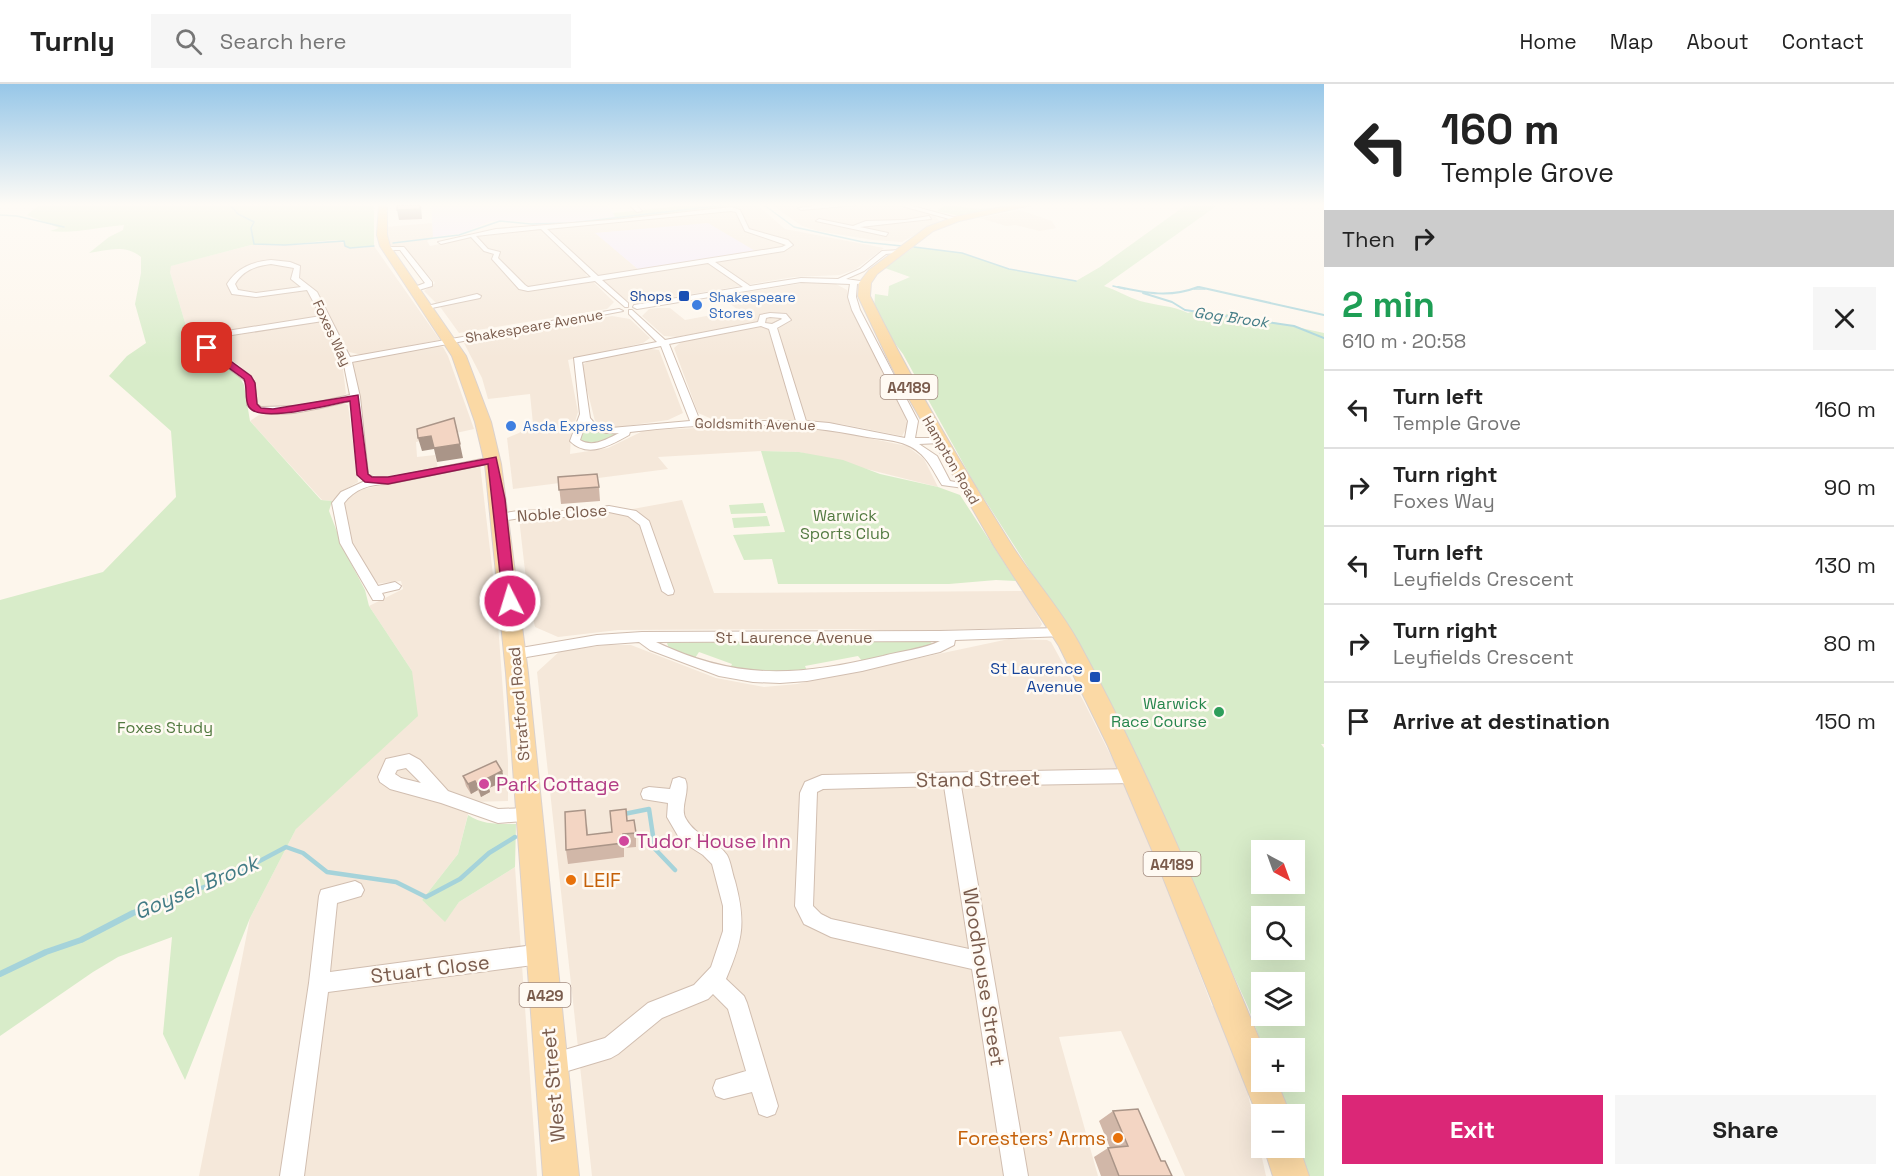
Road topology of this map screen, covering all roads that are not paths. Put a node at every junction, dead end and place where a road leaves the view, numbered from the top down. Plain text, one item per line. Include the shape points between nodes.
1 (391, 256) edge
2 (495, 256) edge
3 (572, 256) edge
4 (741, 256) edge
5 (879, 256) edge
6 (894, 256) edge
7 (710, 261) junction
8 (596, 279) junction
9 (840, 281) junction
10 (860, 282) junction
11 (308, 288) junction
12 (748, 288) junction
13 (476, 295) dead end
14 (427, 307) junction
15 (628, 309) junction
16 (326, 318) junction
17 (761, 324) junction
18 (773, 327) junction
19 (450, 341) junction
20 (663, 343) junction
21 (347, 360) junction
22 (354, 397) junction
23 (584, 414) junction
24 (696, 423) junction
25 (802, 424) junction
26 (636, 428) junction
27 (940, 440) junction
28 (909, 441) junction
29 (492, 460) junction
30 (373, 481) junction
31 (967, 487) junction
32 (501, 518) junction
33 (395, 586) dead end
34 (668, 591) dead end
35 (1061, 633) junction
36 (946, 636) junction
37 (642, 637) junction
38 (515, 654) junction
39 (1134, 776) junction
40 (951, 778) junction
41 (650, 794) dead end
42 (442, 796) dead end
43 (529, 815) junction
44 (355, 890) dead end
45 (541, 954) junction
46 (981, 961) junction
47 (714, 981) junction
48 (319, 984) junction
49 (551, 1065) junction
50 (759, 1079) junction
51 (724, 1088) dead end
52 (1269, 1104) edge
53 (767, 1106) dead end
54 (1285, 1158) edge
55 (292, 1176) edge
56 (561, 1176) edge
57 (1016, 1176) edge
58 (1291, 1176) edge

1 - 14 main road, Stratford Road / A429
2 - 8 street via 525,288
3 - 8 street
4 - 7 street
5 - 9 street
6 - 10 main road
7 - 8 street
7 - 12 street
8 - 15 street
9 - 10 street, Shakespeare Avenue
9 - 12 street, Shakespeare Avenue via 806,279
10 - 27 main road, Hampton Road / A4189 via 867,305 899,369
10 - 28 street, Hampton Road via 852,297 856,310 913,421
11 - 11 street, Foxes Way via 243,295 233,291 231,284 237,273 246,268 285,263 298,267 294,278
11 - 16 street, Foxes Way
12 - 15 street, Shakespeare Avenue
13 - 14 street
14 - 19 main road, Stratford Road / A429
15 - 19 street, Shakespeare Avenue
15 - 20 street
16 - 21 street, Foxes Way
16 - 22 street via 230,333 213,340 208,350 247,378 251,383 252,405 258,411 273,412
17 - 18 street
17 - 18 street via 768,315 786,318
17 - 20 street
18 - 25 street
19 - 21 street, Shakespeare Avenue
19 - 29 main road, Stratford Road / A429 via 474,395
20 - 23 street via 577,360
20 - 24 street
21 - 22 street, Foxes Way
22 - 30 street, Foxes Way via 363,475
23 - 26 street, Goldsmith Avenue via 587,422 597,428
23 - 26 street, Goldsmith Avenue via 576,441 581,446 602,445
24 - 25 street, Goldsmith Avenue
24 - 26 street, Goldsmith Avenue
25 - 28 street, Goldsmith Avenue
27 - 28 street, Goldsmith Avenue
27 - 31 main road, Hampton Road / A4189
28 - 31 street, Goldsmith Avenue via 933,458 946,483
29 - 30 street
29 - 32 main road, Stratford Road / A429
30 - 33 street via 345,494 338,505 346,543 377,594
31 - 35 main road, Hampton Road / A4189
32 - 34 street, Noble Close via 586,514 609,509 638,516 645,523 654,567
32 - 38 main road, Stratford Road / A429
35 - 36 street, St. Laurence Avenue
35 - 39 main road, A4189
36 - 37 street, St. Laurence Avenue
36 - 37 street, St. Laurence Avenue via 949,642 940,648 777,678 728,673 655,647
37 - 38 street, St. Laurence Avenue
38 - 43 main road, Stratford Road / A429
39 - 40 street, Stand Street
39 - 52 main road, A4189
40 - 46 street, Woodhouse Street
40 - 46 street, Stand Street via 822,782 811,787 804,906 813,921 831,928
41 - 47 street via 677,791 675,817 680,827 720,860 732,906 733,932
42 - 43 street via 498,816
43 - 45 main road, West Street / A429
44 - 48 street via 328,896
45 - 48 street, Stuart Close
45 - 49 main road, West Street / A429
46 - 57 street, Woodhouse Street
47 - 49 street via 701,992 655,1010 611,1047
47 - 50 street via 737,1003
48 - 55 street
49 - 56 main road, West Street / A429
50 - 51 street
50 - 53 street
54 - 58 main road

